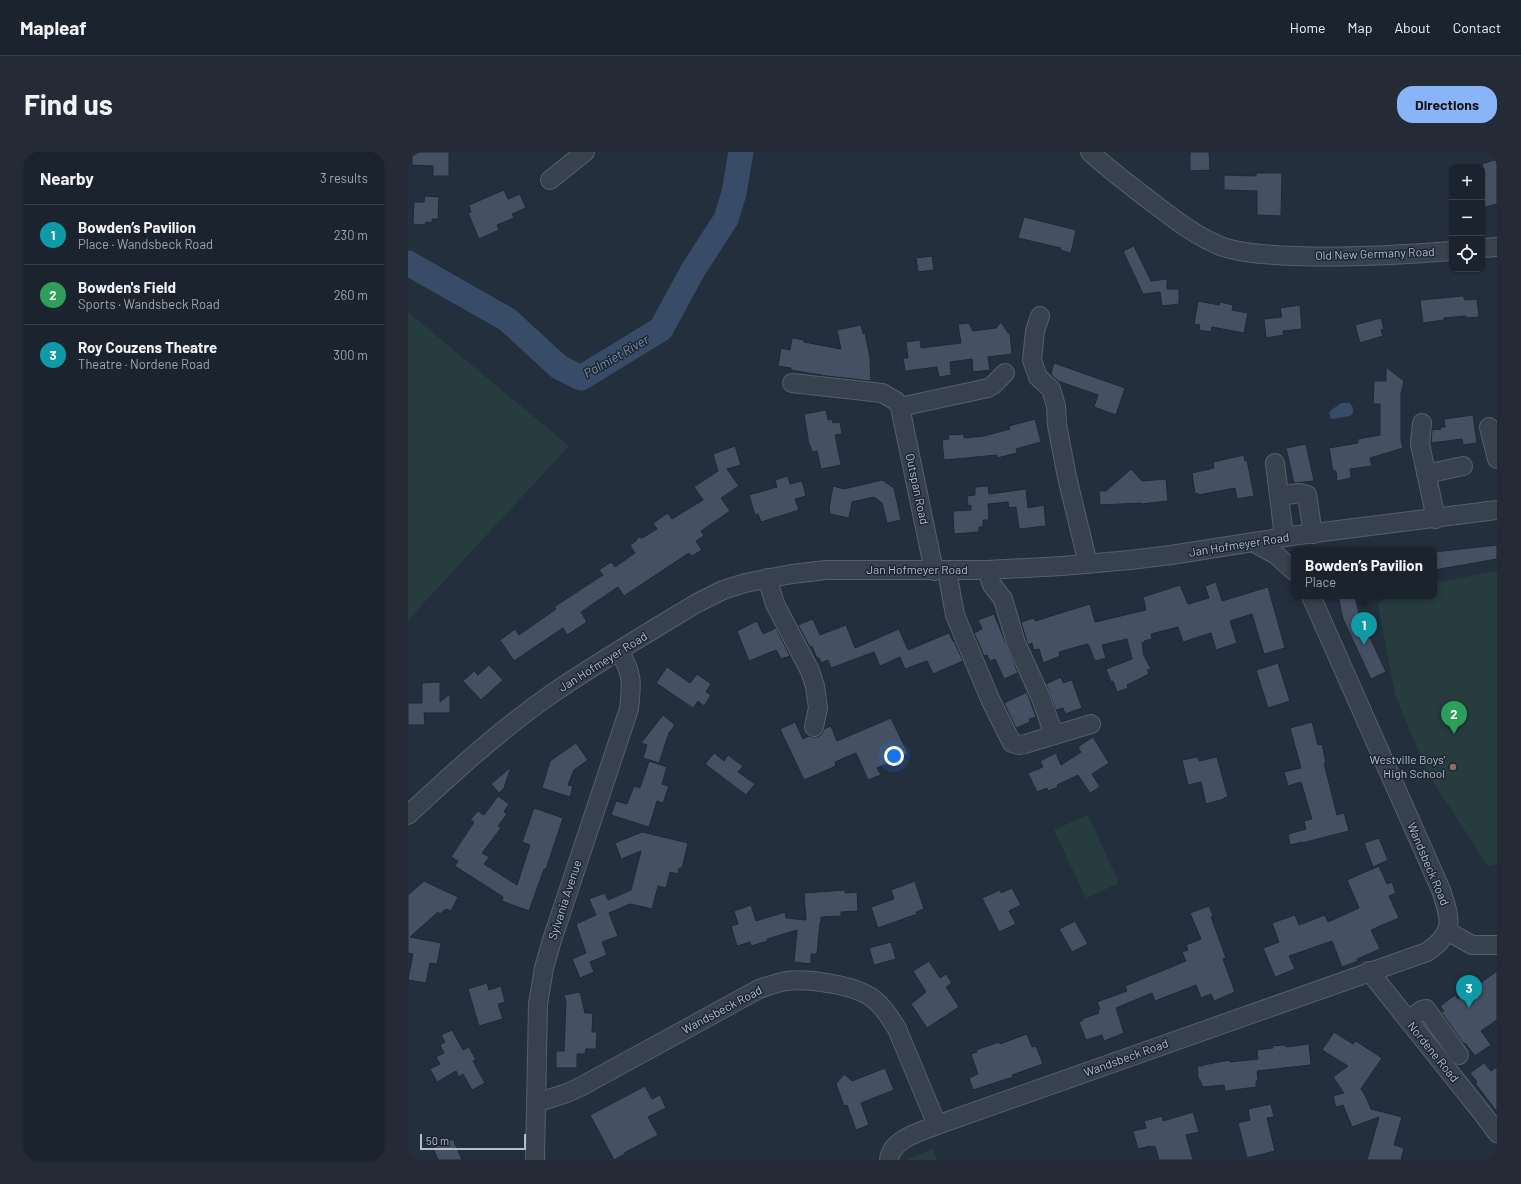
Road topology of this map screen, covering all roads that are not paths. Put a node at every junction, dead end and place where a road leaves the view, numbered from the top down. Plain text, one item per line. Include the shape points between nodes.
1 (585, 152) edge
2 (1090, 152) edge
3 (550, 180) dead end
4 (1497, 247) edge
5 (1485, 248) edge
6 (1449, 251) edge
7 (1040, 316) dead end
8 (1005, 372) dead end
9 (792, 383) dead end
10 (900, 407) junction
11 (1422, 424) dead end
12 (1488, 426) dead end
13 (1497, 459) edge
14 (1275, 463) dead end
15 (1463, 466) dead end
16 (1426, 474) junction
17 (1280, 496) junction
18 (1497, 510) edge
19 (1436, 519) junction
20 (1313, 534) junction
21 (1290, 541) edge
22 (1253, 542) junction
23 (1088, 564) junction
24 (1291, 568) edge
25 (987, 570) junction
26 (941, 571) junction
27 (767, 578) junction
28 (1312, 599) edge
29 (619, 651) junction
30 (1091, 724) dead end
31 (814, 727) dead end
32 (1054, 735) junction
33 (408, 815) edge
34 (1447, 931) junction
35 (1497, 945) edge
36 (1369, 971) junction
37 (1408, 1020) junction
38 (1459, 1054) dead end
39 (536, 1103) junction
40 (937, 1125) junction
41 (1497, 1133) edge
42 (535, 1160) edge
43 (889, 1160) edge

1 - 3 street
2 - 6 street, Old New Germany Road via 1182,224 1224,247 1267,255 1351,258
4 - 5 street
7 - 23 street via 1034,331 1032,360 1038,378 1051,389 1056,406 1057,425
8 - 10 street via 988,388
9 - 10 street via 882,393 896,401
10 - 26 street, Outspan Road
11 - 16 street via 1420,440
12 - 13 street
14 - 17 street
15 - 16 street
16 - 19 street
17 - 20 street via 1299,493 1307,495
17 - 21 street
18 - 19 street, Jan Hofmeyer Road
19 - 20 street, Jan Hofmeyer Road
20 - 21 street, Jan Hofmeyer Road
21 - 22 street, Jan Hofmeyer Road
22 - 23 street, Jan Hofmeyer Road via 1172,555
22 - 24 street via 1276,555
23 - 25 street, Jan Hofmeyer Road
25 - 26 street, Jan Hofmeyer Road
25 - 32 street via 992,585 1003,599 1016,642
26 - 27 street, Jan Hofmeyer Road via 826,570
26 - 32 street, Outspan Road via 954,615 1009,739 1019,745
27 - 29 street, Jan Hofmeyer Road via 723,590
27 - 31 street via 775,604 810,671 815,686 818,708
28 - 34 street, Wandsbeck Road via 1441,890 1448,914
29 - 33 street, Jan Hofmeyer Road via 517,720 476,753
29 - 39 street, Sylvania Avenue via 631,674 629,709 544,968 538,1004
30 - 32 street, Outspan Road
34 - 35 street via 1472,945
34 - 36 street, Wandsbeck Road via 1442,940 1426,952
36 - 37 street, Nordene Road
36 - 40 street, Wandsbeck Road
37 - 38 street via 1426,1009
37 - 41 street, Nordene Road
39 - 40 street, Wandsbeck Road via 582,1086 759,990 781,982 801,981 853,990 871,997 882,1006 897,1029
39 - 42 street, Sylvania Avenue
40 - 43 street via 899,1143 892,1149

